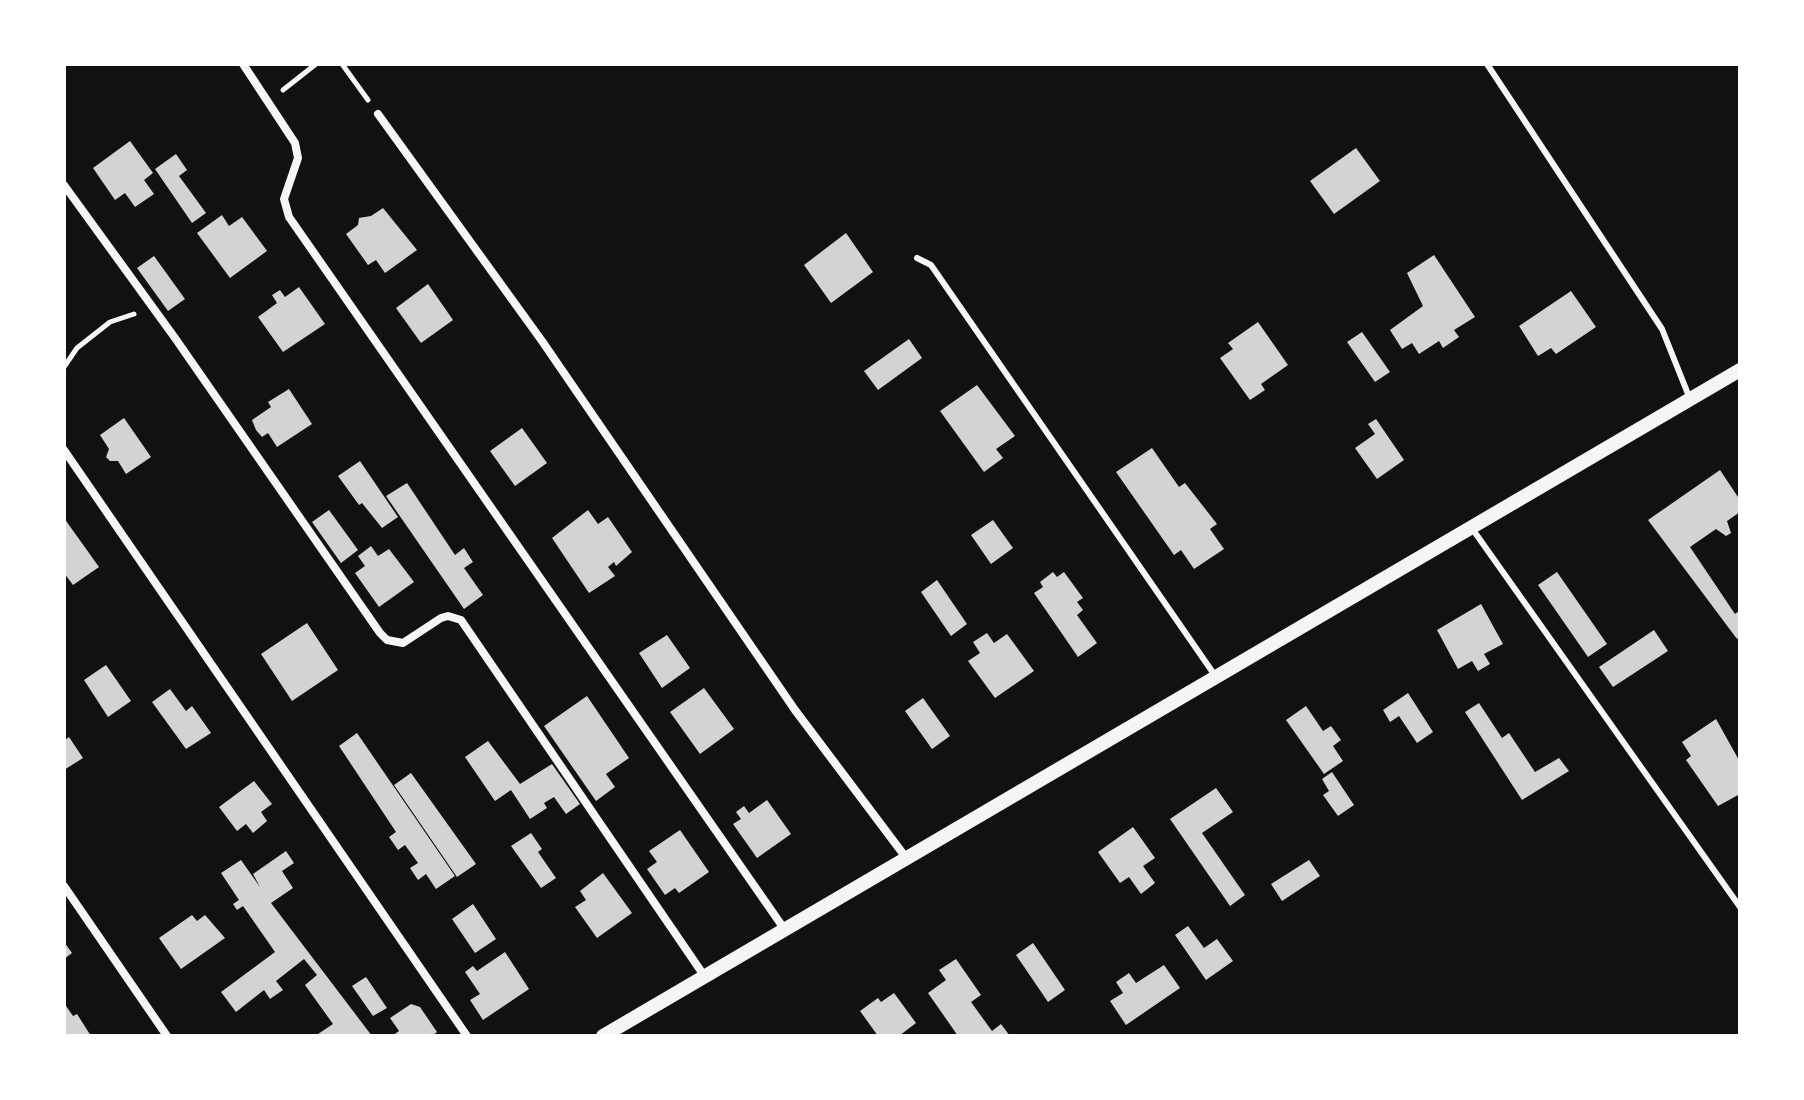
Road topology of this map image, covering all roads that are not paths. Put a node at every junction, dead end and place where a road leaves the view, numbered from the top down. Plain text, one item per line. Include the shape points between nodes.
1 (243, 64) edge
2 (1487, 64) edge
3 (378, 114) road end
4 (64, 185) edge
5 (917, 258) dead end
6 (1740, 370) edge
7 (1690, 399) junction
8 (64, 450) edge
9 (1471, 527) junction
10 (1216, 677) junction
11 (907, 859) junction
12 (64, 886) edge
13 (1740, 907) edge
14 (785, 930) junction
15 (705, 977) junction
16 (167, 1036) edge
17 (467, 1036) edge
18 (603, 1036) edge

1 - 14 street via 288,128 298,158 284,199 289,217
2 - 7 lane via 1662,329
3 - 11 street via 542,341 795,710
4 - 15 street via 380,633 403,643 441,618 461,620
5 - 10 lane via 931,265
6 - 7 street
7 - 9 street
8 - 17 street
9 - 10 street
9 - 13 lane
10 - 11 street
11 - 14 street
12 - 16 street
14 - 15 street
15 - 18 street

